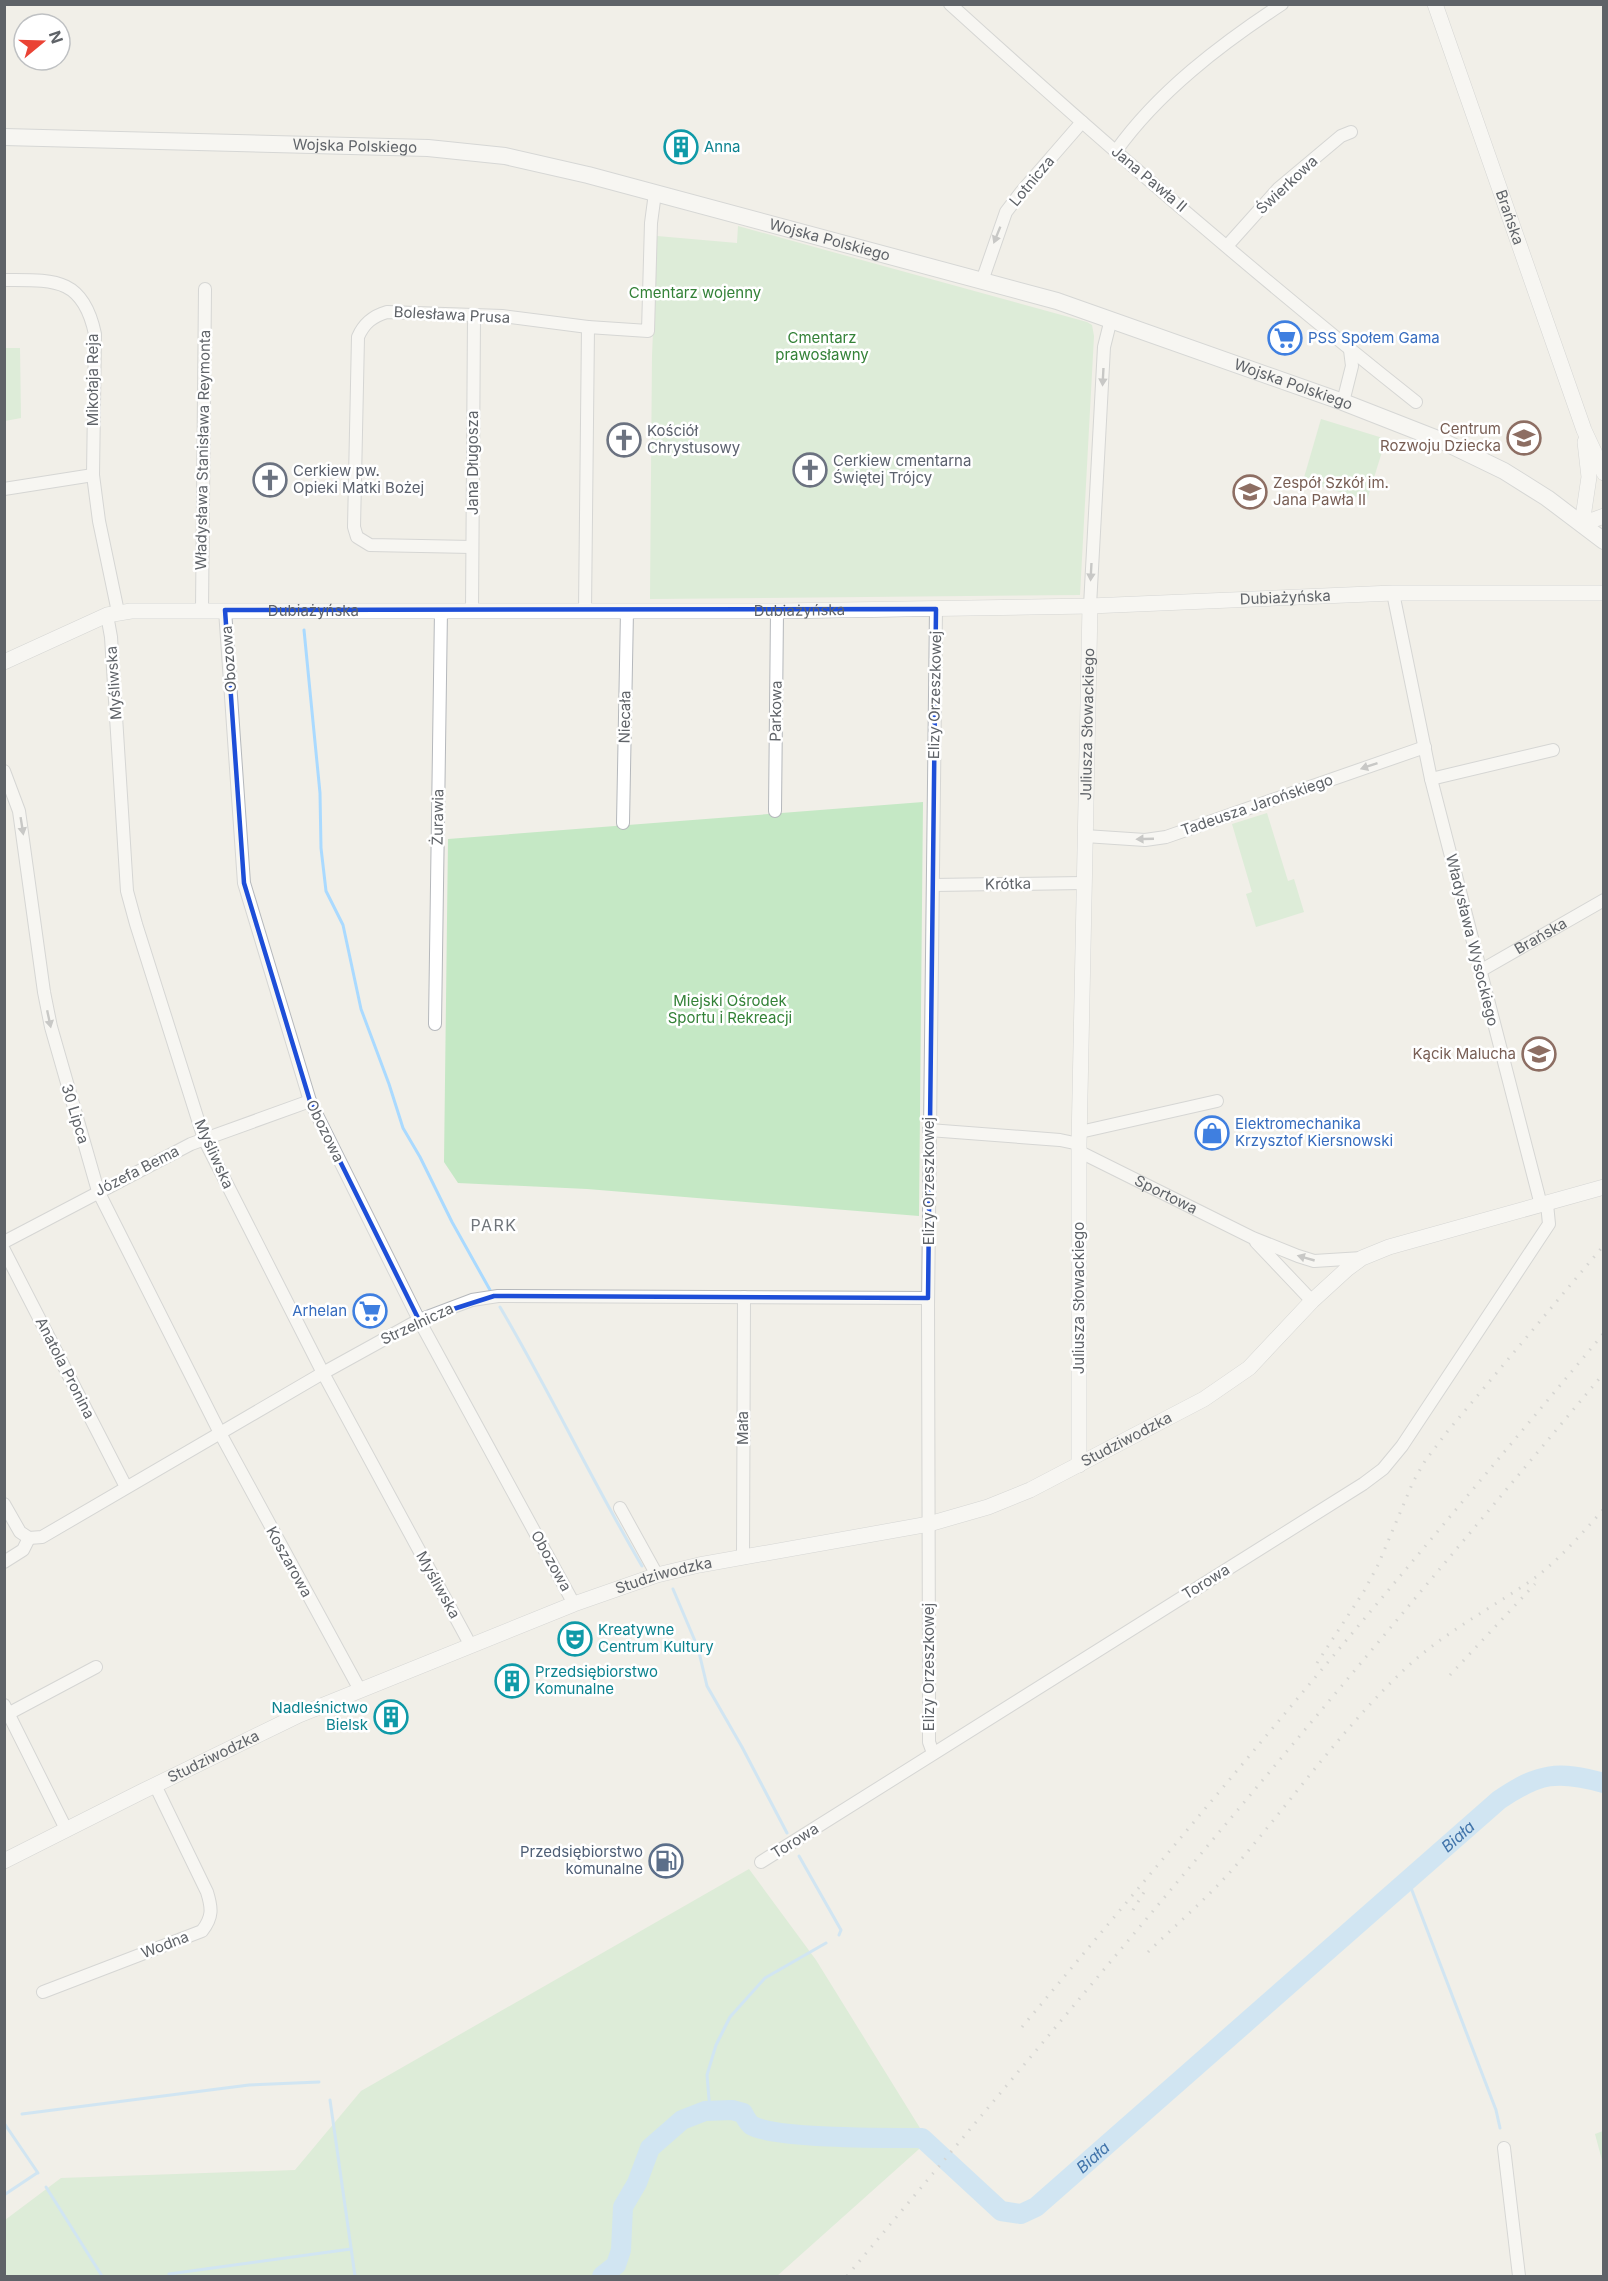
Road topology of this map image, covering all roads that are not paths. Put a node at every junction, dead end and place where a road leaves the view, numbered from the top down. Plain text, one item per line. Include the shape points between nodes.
1 (950, 4) edge
2 (1282, 4) edge
3 (1435, 4) edge
4 (1082, 122) junction
5 (1351, 132) dead end
6 (4, 137) edge
7 (1116, 151) junction
8 (655, 193) junction
9 (1227, 246) junction
10 (4, 280) edge
11 (982, 281) junction
12 (205, 289) dead end
13 (474, 316) junction
14 (1111, 319) junction
15 (588, 327) junction
16 (1350, 350) junction
17 (1343, 402) junction
18 (1416, 402) dead end
19 (1584, 430) junction
20 (1604, 473) edge
21 (93, 475) junction
22 (4, 489) edge
23 (1584, 497) junction
24 (1560, 508) junction
25 (1604, 516) edge
26 (1582, 524) junction
27 (1604, 541) edge
28 (472, 547) junction
29 (1393, 593) junction
30 (1604, 593) edge
31 (1090, 606) junction
32 (936, 609) junction
33 (202, 610) junction
34 (225, 610) junction
35 (441, 610) junction
36 (471, 610) junction
37 (585, 611) junction
38 (627, 611) junction
39 (777, 611) junction
40 (112, 614) junction
41 (4, 662) edge
42 (1425, 747) junction
43 (1553, 750) dead end
44 (4, 771) edge
45 (1431, 779) junction
46 (775, 811) dead end
47 (623, 823) dead end
48 (1085, 836) junction
49 (1084, 884) junction
50 (933, 885) junction
51 (1604, 900) edge
52 (1480, 971) junction
53 (435, 1024) dead end
54 (310, 1101) junction
55 (1217, 1101) dead end
56 (929, 1130) junction
57 (204, 1139) junction
58 (1080, 1143) junction
59 (1604, 1187) edge
60 (98, 1191) junction
61 (1544, 1205) junction
62 (1253, 1239) junction
63 (4, 1242) edge
64 (4, 1250) edge
65 (1362, 1258) junction
66 (744, 1297) junction
67 (928, 1298) junction
68 (1312, 1301) junction
69 (419, 1320) junction
70 (322, 1373) junction
71 (220, 1433) junction
72 (1078, 1465) junction
73 (126, 1487) junction
74 (4, 1504) edge
75 (620, 1508) dead end
76 (929, 1524) junction
77 (29, 1538) junction
78 (743, 1558) junction
79 (4, 1562) edge
80 (657, 1575) junction
81 (574, 1604) junction
82 (471, 1646) junction
83 (96, 1667) dead end
84 (360, 1690) junction
85 (6, 1711) edge
86 (933, 1753) junction
87 (155, 1785) junction
88 (66, 1829) junction
89 (4, 1861) edge
90 (761, 1862) dead end
91 (43, 1992) dead end
92 (1504, 2148) dead end
93 (1519, 2277) edge

1 - 4 street, Jana Pawła II
2 - 7 street via 1207,58 1147,113
3 - 19 street, Brańska
4 - 7 street, Jana Pawła II
4 -> 11 street, Lotnicza via 1006,212
5 - 9 street, Świerkowa via 1279,188
6 - 8 main road, Wojska Polskiego via 450,149 539,163
7 - 9 street, Jana Pawła II
8 - 11 main road, Wojska Polskiego
8 - 15 street, Bolesława Prusa via 648,332
9 - 16 street, Jana Pawła II
10 - 21 street, Mikołaja Reja via 65,284 90,312 95,334
11 - 14 main road, Wojska Polskiego
12 - 33 street, Władysława Stanisława Reymonta
13 - 15 street, Bolesława Prusa
13 - 28 street, Jana Długosza
13 - 28 street, Bolesława Prusa via 387,312 372,318 362,328 358,337 354,527 357,537 370,545
14 - 17 main road, Wojska Polskiego
14 -> 31 street, Juliusza Słowackiego via 1104,347
15 - 37 street
16 - 17 street via 1352,366
16 - 18 street, Jana Pawła II
17 - 24 main road, Wojska Polskiego via 1473,454
19 - 20 street, Brańska
19 - 23 street, Brańska via 1589,477
21 - 22 street
21 - 40 street, Mikołaja Reja
23 - 24 street
23 - 26 street, Brańska
24 - 26 main road, Wojska Polskiego
25 - 26 street
26 - 27 main road, Wojska Polskiego
28 - 36 street, Jana Długosza
29 - 30 street, Dubiażyńska
29 - 31 street, Dubiażyńska
29 - 42 street, Władysława Wysockiego
31 - 32 street, Dubiażyńska
31 - 48 street, Juliusza Słowackiego
32 - 39 street, Dubiażyńska
32 - 50 street, Elizy Orzeszkowej
33 - 34 street, Dubiażyńska
33 - 40 street, Dubiażyńska
34 - 35 street, Dubiażyńska
34 - 54 street, Obozowa via 244,883
35 - 36 street, Dubiażyńska
35 - 53 street, Żurawia
36 - 37 street, Dubiażyńska
37 - 38 street, Dubiażyńska
38 - 39 street, Dubiażyńska
38 - 47 street, Niecała
39 - 46 street, Parkowa
40 - 41 street, Dubiażyńska
40 - 57 street, Myśliwska via 127,891
42 - 45 street, Władysława Wysockiego
42 -> 48 street, Tadeusza Jarońskiego via 1166,837 1145,840
43 - 45 street
44 -> 60 street, 30 Lipca via 19,811 51,1027
45 - 52 street, Władysława Wysockiego
48 - 49 street, Juliusza Słowackiego
49 - 50 street, Krótka
49 - 58 street, Juliusza Słowackiego
50 - 56 street, Elizy Orzeszkowej
51 - 52 street, Brańska
52 - 61 street, Władysława Wysockiego
54 - 57 street, Józefa Bema
54 - 69 street, Obozowa
55 - 58 street
56 - 58 street, Sportowa
56 - 67 street, Elizy Orzeszkowej
57 - 60 street, Józefa Bema
57 - 70 street, Myśliwska
58 - 62 street, Sportowa
58 - 72 street, Juliusza Słowackiego
59 - 61 street, Sportowa
60 - 63 street, Józefa Bema
60 - 71 street, 30 Lipca
61 - 65 street, Sportowa via 1389,1247
61 - 86 street, Torowa via 1549,1224 1383,1469
65 -> 62 street, Sportowa via 1314,1261
62 - 68 street, Sportowa
64 - 73 street, Anatola Pronina
65 - 68 street, Sportowa
66 - 67 street, Strzelnicza
66 - 69 street, Strzelnicza via 494,1296
66 - 78 street, Mała
67 - 76 street, Elizy Orzeszkowej
68 - 72 street, Studziwodzka via 1249,1368 1227,1384
69 - 70 street, Strzelnicza
69 - 81 street, Obozowa
70 - 71 street, Strzelnicza
70 - 82 street, Myśliwska
71 - 73 street, Strzelnicza
71 - 84 street, Koszarowa
72 - 76 street, Studziwodzka via 988,1507
73 - 77 street, Strzelnicza via 42,1537
74 - 77 street via 20,1532
75 - 80 street
76 - 78 street, Studziwodzka
76 - 86 street, Elizy Orzeszkowej via 929,1742
77 - 79 street, Strzelnicza via 23,1550
78 - 80 street, Studziwodzka
80 - 81 street, Studziwodzka
81 - 82 street, Studziwodzka
82 - 84 street, Studziwodzka
83 - 85 street
84 - 87 street, Studziwodzka
85 - 88 street
86 - 90 street, Torowa
87 - 88 street, Studziwodzka
87 - 91 street, Wodna via 207,1892 211,1920 202,1931
88 - 89 street, Studziwodzka
92 - 93 street

